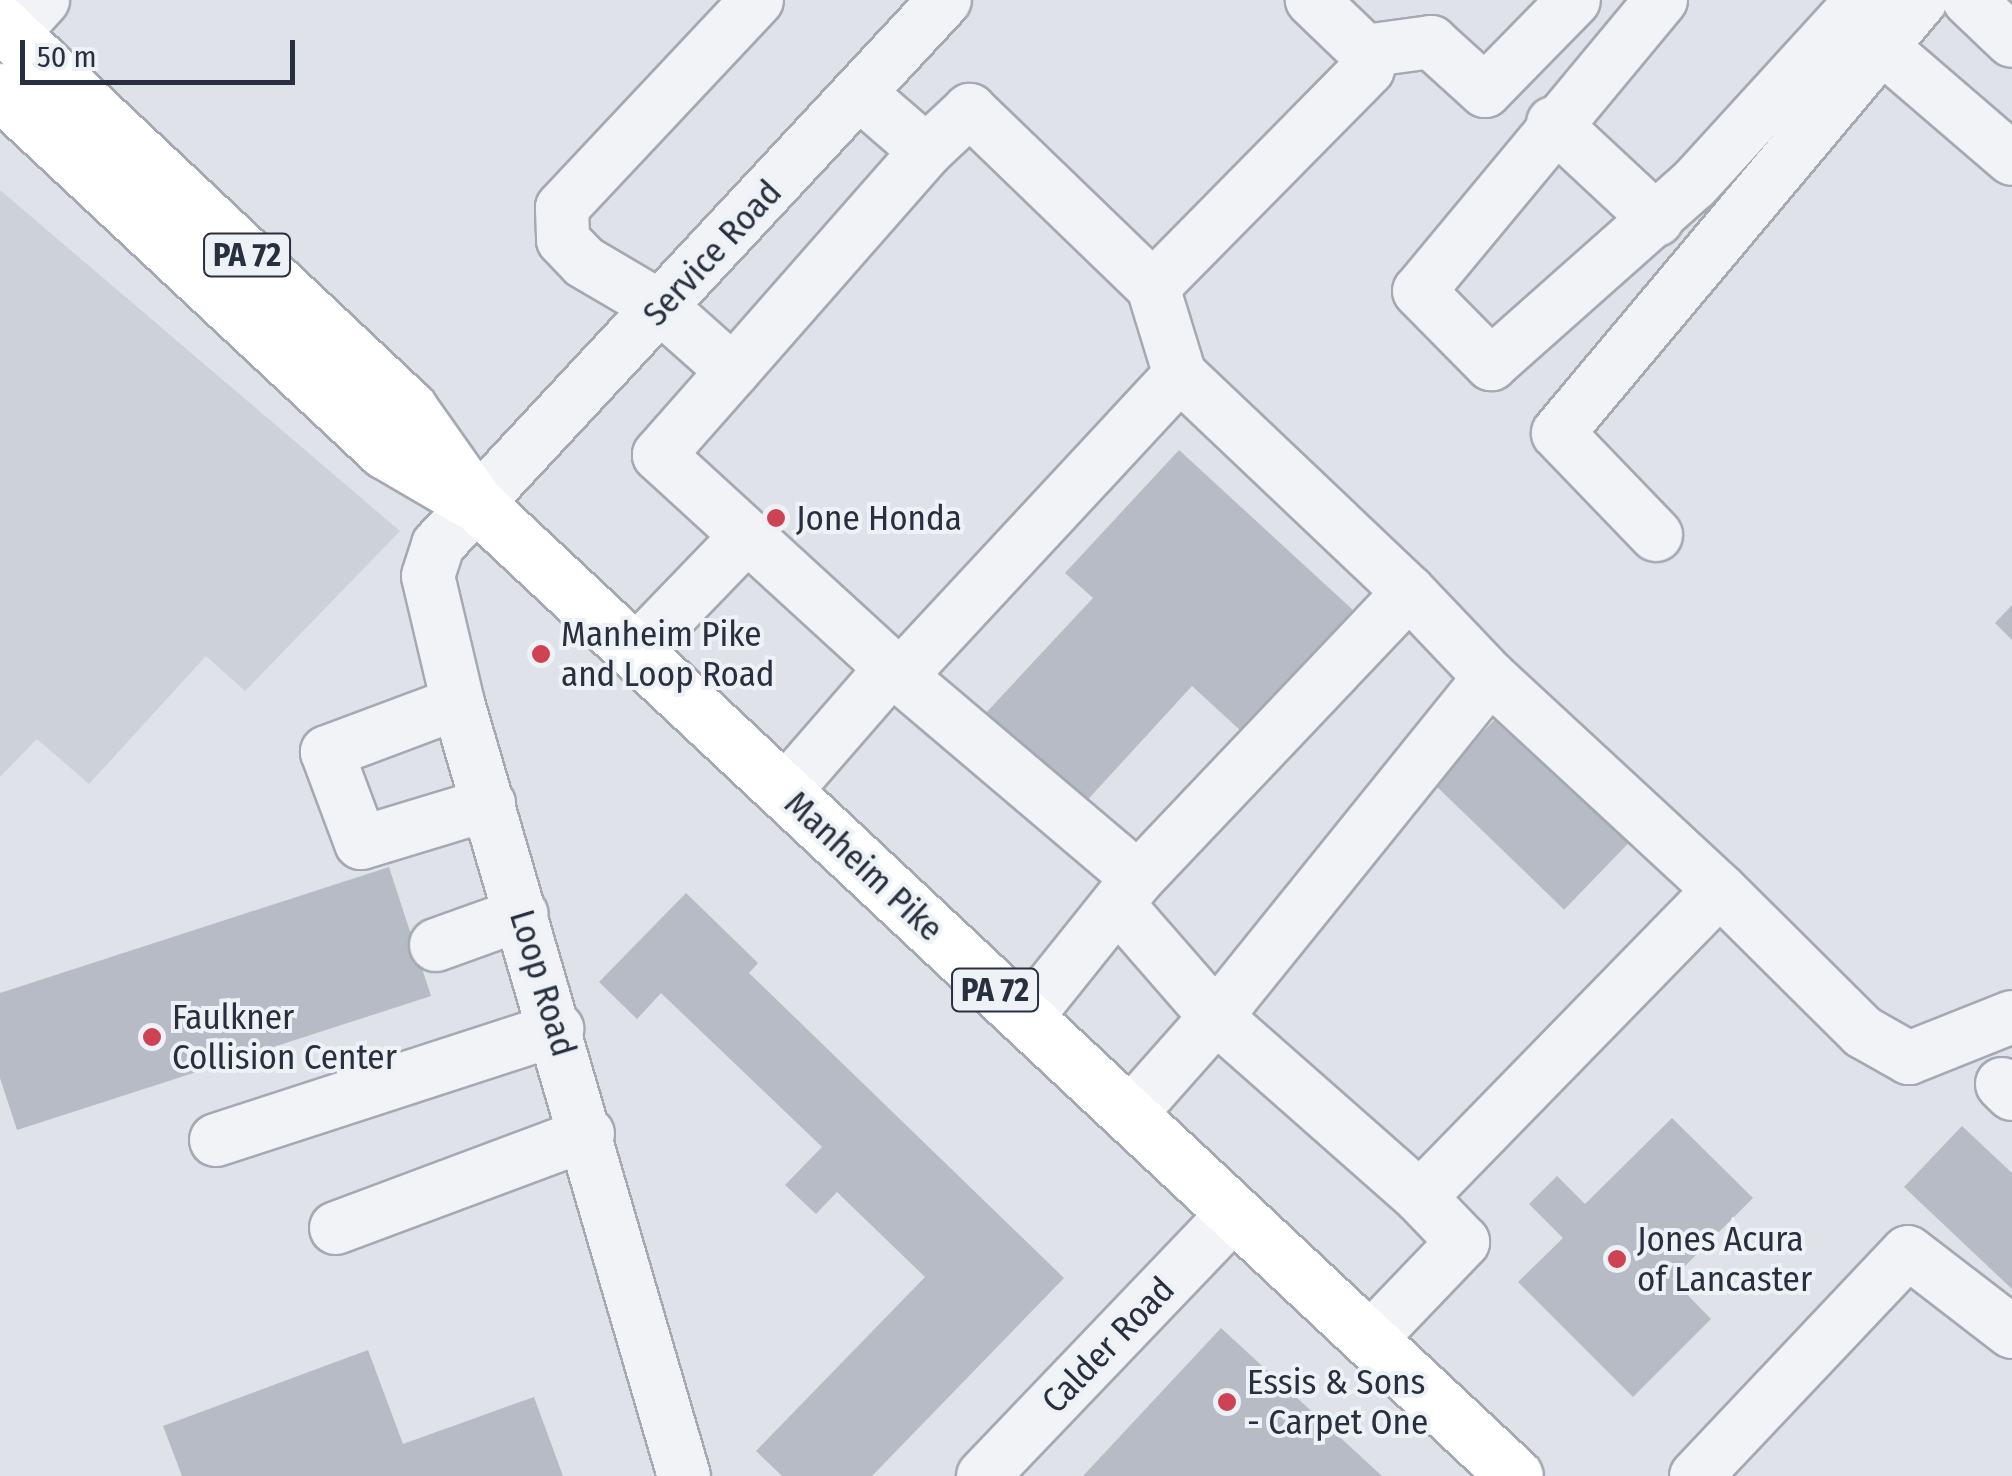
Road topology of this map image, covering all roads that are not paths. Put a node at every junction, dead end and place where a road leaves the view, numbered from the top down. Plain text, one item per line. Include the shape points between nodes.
1 (757, 0) edge
2 (944, 0) edge
3 (1312, 0) edge
4 (1574, 0) edge
5 (1662, 0) edge
6 (1921, 0) edge
7 (1969, 0) edge
8 (1866, 12) edge
9 (19, 19) edge
10 (2012, 41) edge
11 (1364, 51) junction
12 (0, 91) edge
13 (859, 93) junction
14 (1553, 123) junction
15 (926, 152) junction
16 (2012, 159) edge
17 (1657, 220) junction
18 (1153, 287) junction
19 (662, 308) junction
20 (733, 371) junction
21 (1180, 375) junction
22 (476, 503) junction
23 (1656, 534) dead end
24 (747, 536) junction
25 (1410, 592) junction
26 (636, 652) junction
27 (896, 672) junction
28 (1490, 678) junction
29 (458, 703) junction
30 (785, 791) junction
31 (489, 804) junction
32 (1720, 890) junction
33 (1129, 892) junction
34 (522, 914) junction
35 (436, 945) dead end
36 (1216, 1017) junction
37 (2012, 1017) edge
38 (1026, 1018) junction
39 (556, 1029) junction
40 (1128, 1116) junction
41 (588, 1134) junction
42 (216, 1140) dead end
43 (1420, 1197) junction
44 (1233, 1214) junction
45 (336, 1228) dead end
46 (2012, 1332) edge
47 (1369, 1340) junction
48 (684, 1476) edge
49 (983, 1476) edge
50 (1515, 1476) edge
51 (1696, 1476) edge

1 - 19 street via 562,208 564,240 584,262
2 - 13 street, Service Road
3 - 11 street
4 - 11 street via 1486,91 1431,42
5 - 14 street
6 - 8 street
7 - 10 street
8 - 16 street
8 - 17 street
8 - 23 street via 1558,433
9 - 22 main road, Manheim Pike / PA 72 via 409,408
11 - 18 street via 1368,69
12 - 22 main road, Manheim Pike / PA 72 via 385,450
13 - 15 street
13 - 19 street, Service Road
14 - 17 street
14 - 17 street via 1537,154 1418,291 1490,364
15 - 18 street via 970,110
15 - 20 street
18 - 21 street
19 - 20 street
19 - 22 street, Service Road
20 - 24 street via 659,455
21 - 25 street
21 - 27 street
22 - 26 main road, Manheim Pike / PA 72
22 - 29 street, Loop Road via 438,545 428,576
24 - 26 street
24 - 27 street
25 - 28 street
25 - 33 street
26 - 30 main road, Manheim Pike / PA 72
27 - 30 street
27 - 33 street
28 - 32 street
28 - 36 street
29 - 31 street, Loop Road
29 - 31 street via 327,752 361,842
30 - 38 main road, Manheim Pike / PA 72
31 - 34 street, Loop Road
32 - 37 street via 1862,1032 1909,1058
32 - 43 street
33 - 36 street
33 - 38 street
34 - 35 street
34 - 39 street, Loop Road
36 - 40 street
36 - 43 street
38 - 40 main road, Manheim Pike / PA 72
39 - 41 street, Loop Road
39 - 42 street
40 - 44 main road, Manheim Pike / PA 72
41 - 45 street
41 - 48 street, Loop Road
43 - 47 street via 1463,1242
44 - 47 main road, Manheim Pike / PA 72
44 - 49 street, Calder Road
46 - 51 street via 1908,1252
47 - 50 main road, Manheim Pike / PA 72

